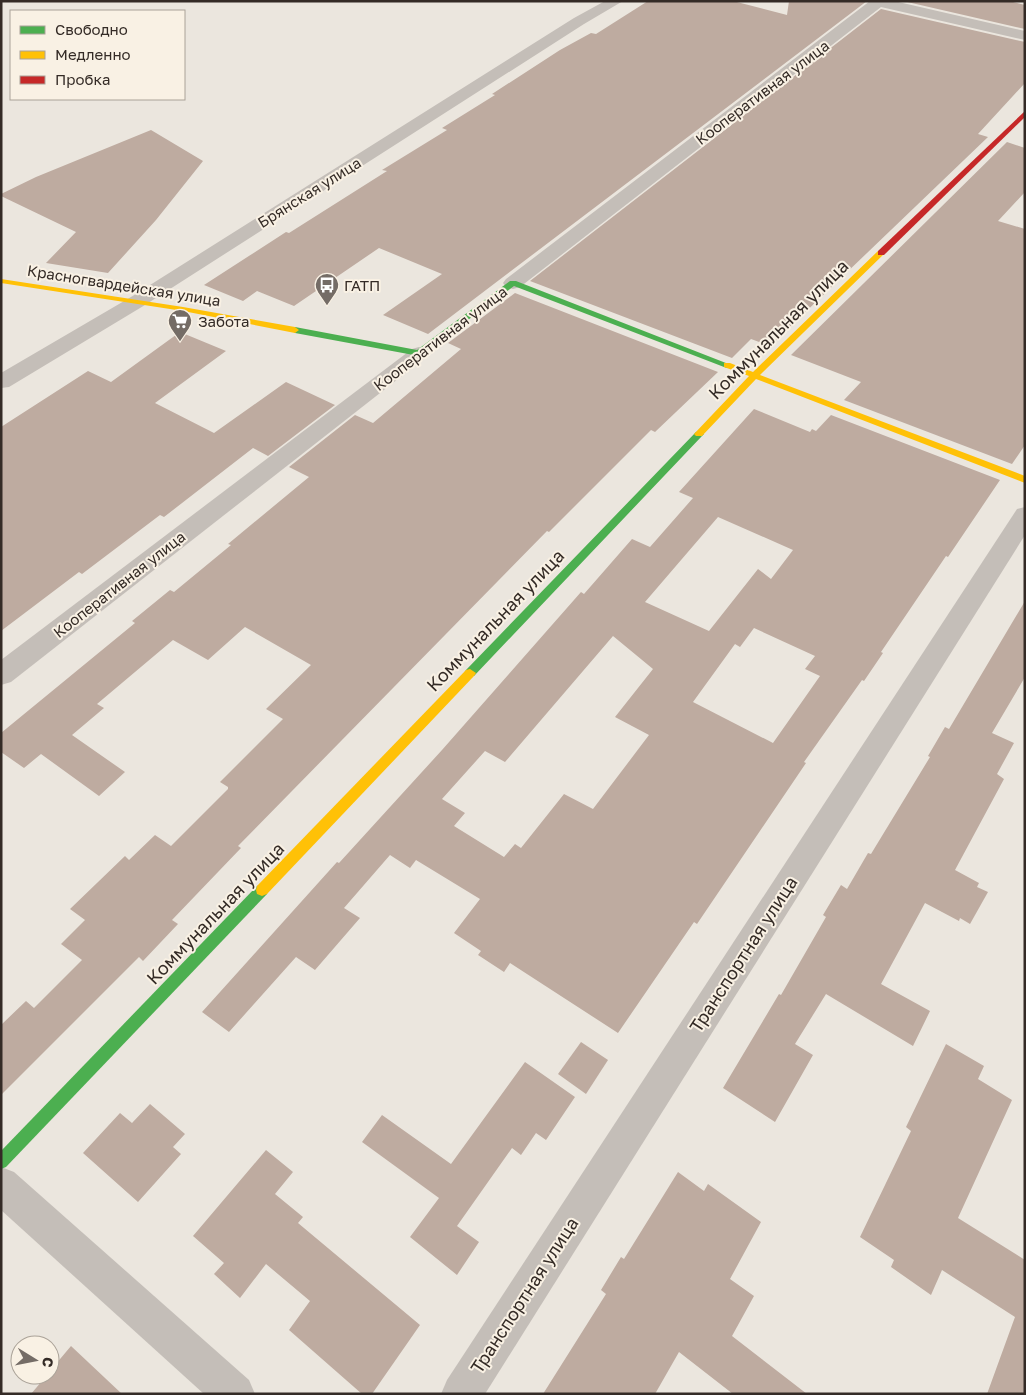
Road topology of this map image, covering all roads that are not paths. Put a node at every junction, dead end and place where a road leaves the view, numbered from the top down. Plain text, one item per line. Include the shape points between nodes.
1 (616, 1) edge
2 (879, 1) edge
3 (1025, 36) edge
4 (1025, 113) edge
5 (1, 281) edge
6 (513, 283) junction
7 (138, 301) junction
8 (418, 353) junction
9 (755, 375) junction
10 (1, 382) edge
11 (1025, 480) edge
12 (1025, 515) edge
13 (1, 675) edge
14 (1, 1162) edge
15 (1, 1185) edge
16 (235, 1394) edge
17 (461, 1394) edge

1 - 7 street, Брянская улица via 579,21
2 - 3 street
2 - 6 street, Кооперативная улица
4 - 9 street, Коммунальная улица
5 - 7 street, Красногвардейская улица
6 - 8 street, Кооперативная улица
6 - 9 street
7 - 8 street, Красногвардейская улица
7 - 10 street, Брянская улица
8 - 13 street, Кооперативная улица
9 - 11 street
9 - 14 street, Коммунальная улица
12 - 17 street, Транспортная улица
15 - 16 street

